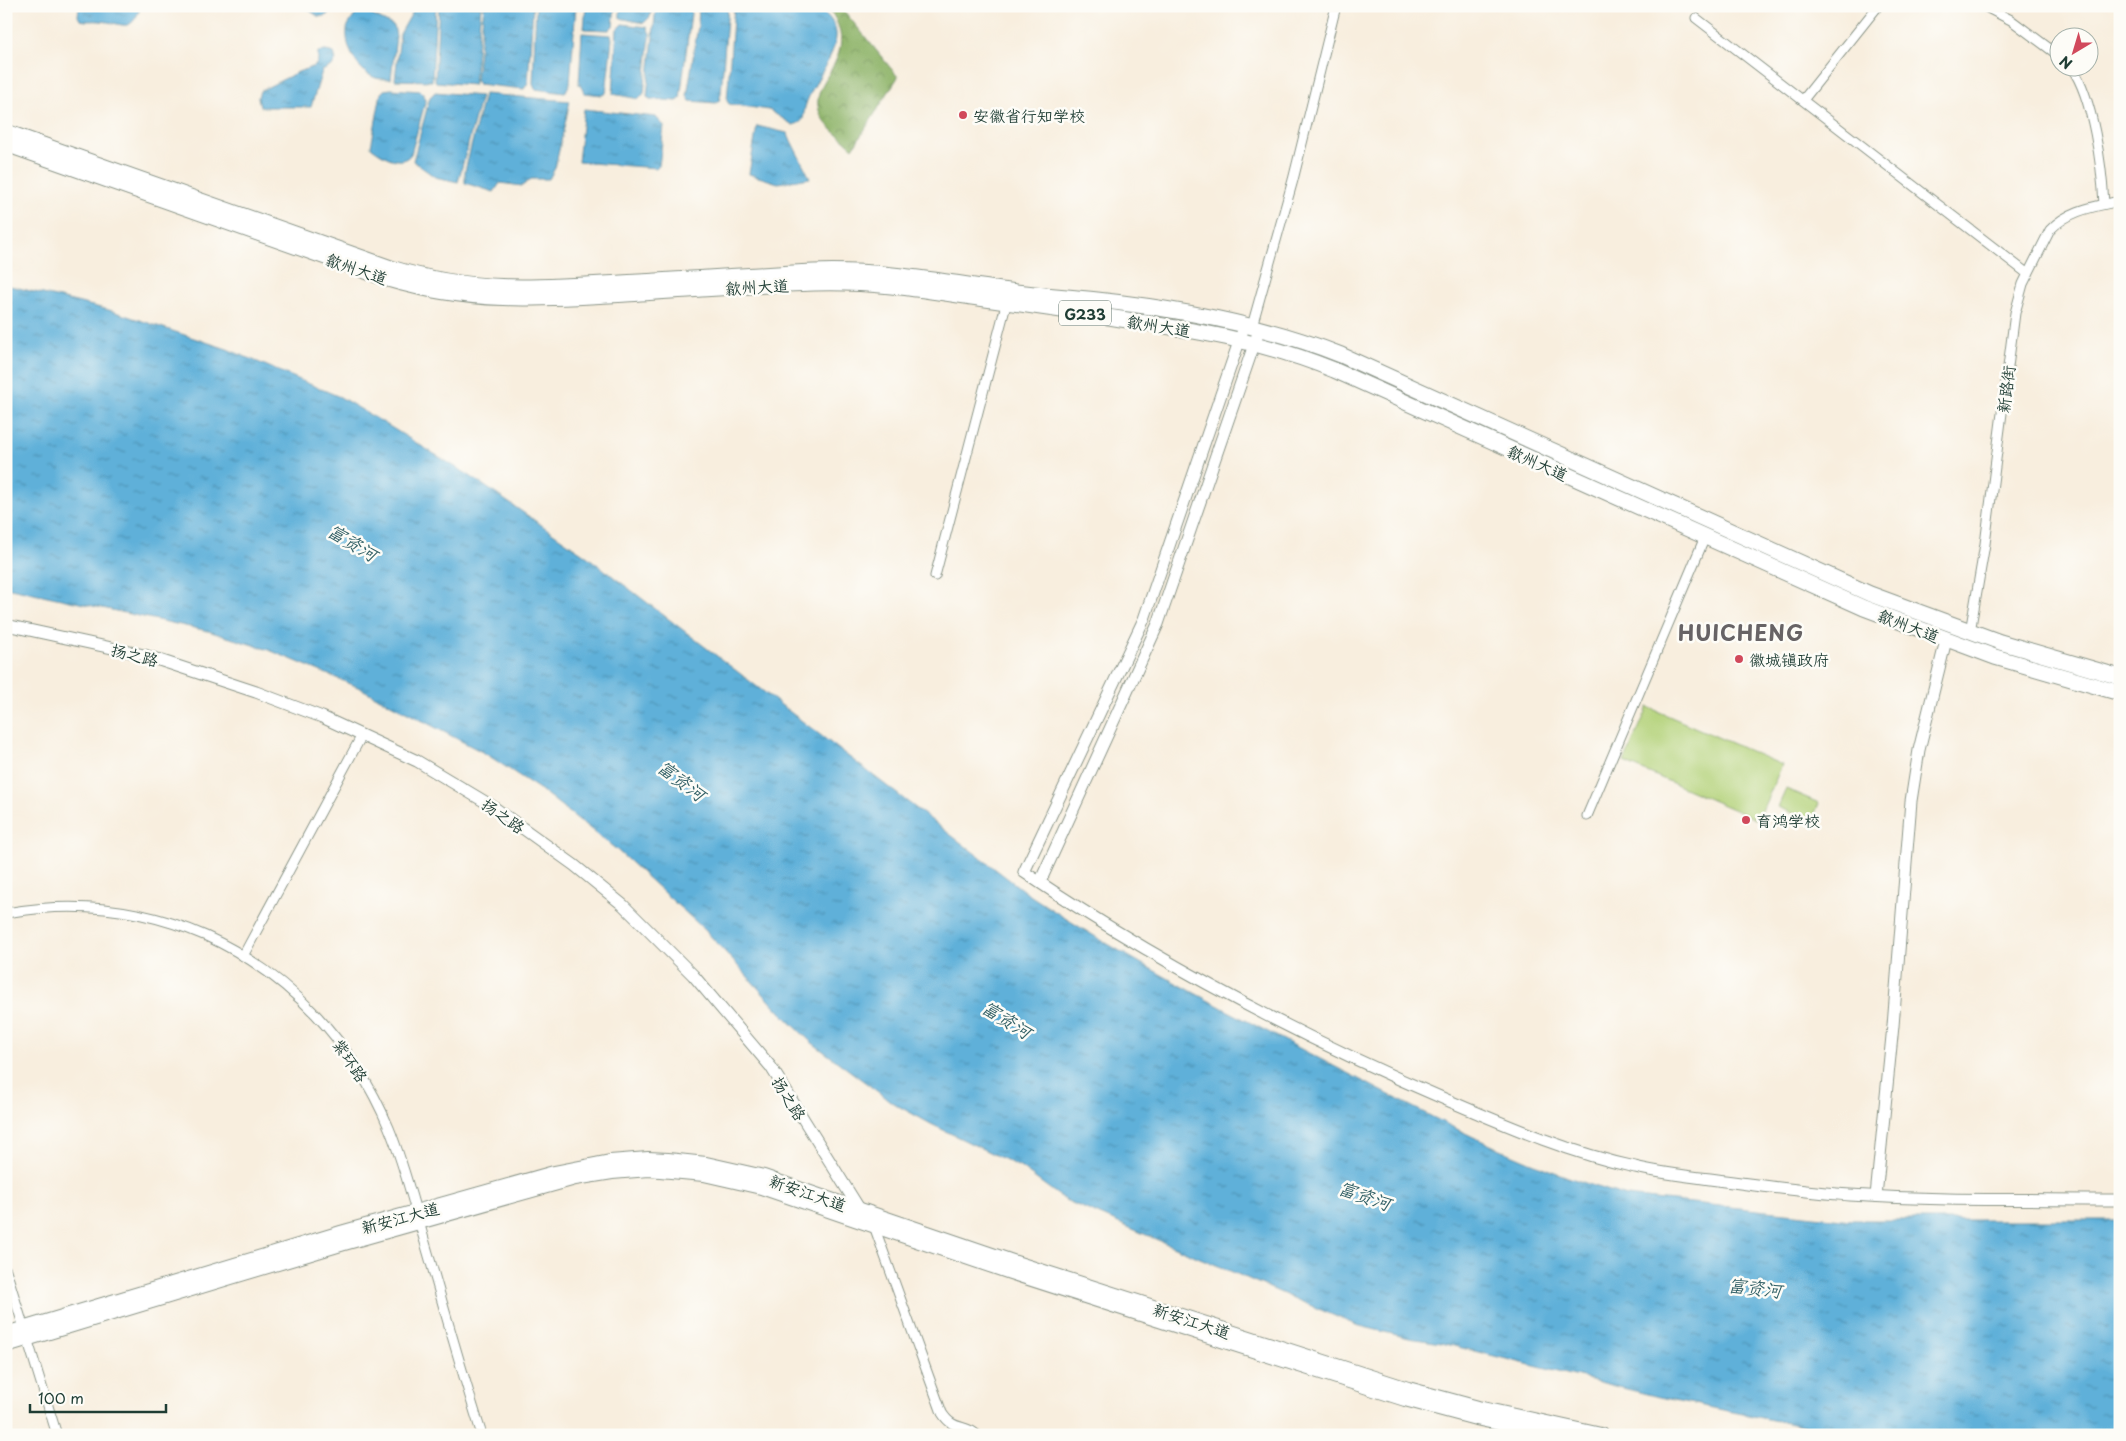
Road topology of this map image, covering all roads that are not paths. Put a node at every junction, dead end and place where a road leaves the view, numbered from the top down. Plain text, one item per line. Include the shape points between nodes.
1 (1336, 6) edge
2 (1878, 6) edge
3 (1984, 6) edge
4 (1696, 18) dead end
5 (2048, 48) edge
6 (2078, 78) edge
7 (1803, 100) junction
8 (6, 132) edge
9 (6, 144) edge
10 (2120, 201) edge
11 (2104, 204) junction
12 (2028, 274) junction
13 (1007, 301) junction
14 (1252, 326) junction
15 (1248, 341) junction
16 (1705, 537) junction
17 (935, 576) dead end
18 (6, 625) edge
19 (1970, 632) junction
20 (1946, 640) junction
21 (2120, 677) edge
22 (2120, 693) edge
23 (362, 734) junction
24 (1587, 816) dead end
25 (1040, 882) junction
26 (6, 913) edge
27 (243, 956) junction
28 (1876, 1196) junction
29 (2120, 1200) edge
30 (860, 1210) junction
31 (418, 1218) junction
32 (874, 1226) junction
33 (6, 1270) edge
34 (6, 1334) edge
35 (26, 1334) junction
36 (6, 1345) edge
37 (57, 1435) edge
38 (482, 1435) edge
39 (977, 1435) edge
40 (1554, 1435) edge
41 (1601, 1435) edge

1 - 14 street via 1293,180
2 - 7 street
3 - 5 street via 2011,20
4 - 7 street
6 - 11 street via 2096,138
7 - 12 street
8 - 14 highway, 歙州大道 / G233 via 391,268 450,283 486,287 556,287 814,272 879,273 1098,300
9 - 13 highway, 歙州大道 / G233 via 388,279 448,294 486,298 557,298 852,283 905,286
10 - 11 street, 新路街
11 - 12 street, 新路街 via 2077,211 2056,224
12 - 19 street, 新路街 via 2022,284 2015,313 1985,544
13 - 15 highway, 歙州大道 / G233
13 - 17 street
14 - 15 street
14 - 19 highway, 歙州大道 / G233 via 1341,355 1830,577
15 - 16 highway, 歙州大道 / G233 via 1295,354 1334,370
15 - 25 street via 1158,624
15 - 25 street via 1144,619 1024,872
16 - 20 highway, 歙州大道 / G233 via 1856,605
16 - 24 street
18 - 23 street, 扬之路 via 182,666
19 - 21 highway, 歙州大道 / G233
20 - 22 highway, 歙州大道 / G233
20 - 28 street via 1921,740 1911,801
23 - 27 street
23 - 30 street, 扬之路 via 417,760 492,806 599,885 646,926 693,975 770,1067
25 - 28 street via 1140,946 1288,1026 1432,1094 1560,1145 1658,1172 1778,1188
26 - 27 street, 紫环路 via 65,907 128,912 182,926
27 - 31 street, 紫环路 via 301,999 347,1052 370,1088 389,1128
28 - 29 street
30 - 31 main road, 新安江大道 via 744,1172 706,1164 648,1159 573,1168
30 - 41 main road, 新安江大道 via 1408,1389
31 - 32 main road, 新安江大道 via 575,1178 648,1169 704,1174 742,1182
31 - 35 main road, 新安江大道
31 - 38 street, 紫环路
32 - 39 street via 942,1413 952,1425
32 - 40 main road, 新安江大道 via 1405,1399
33 - 35 street
34 - 35 main road, 新安江大道
35 - 36 main road, 新安江大道
35 - 37 street

